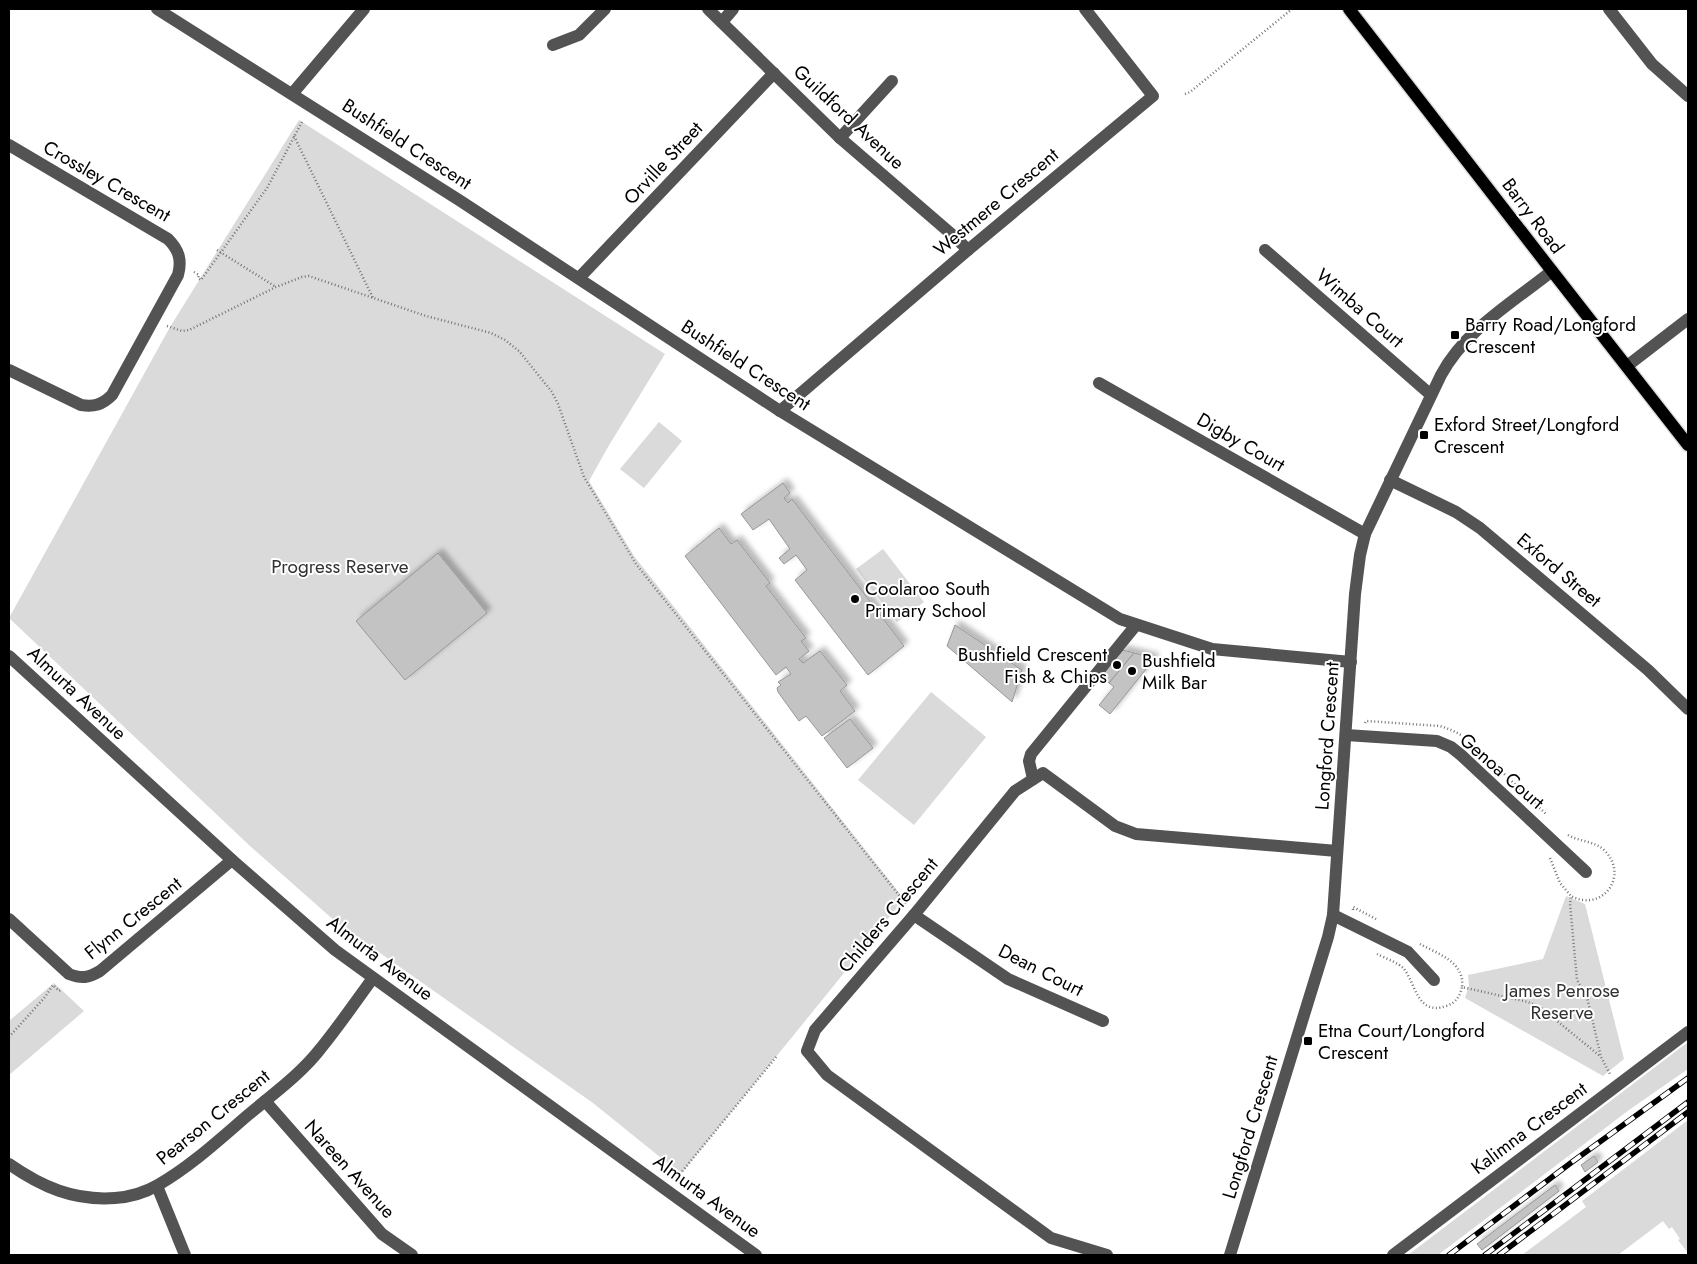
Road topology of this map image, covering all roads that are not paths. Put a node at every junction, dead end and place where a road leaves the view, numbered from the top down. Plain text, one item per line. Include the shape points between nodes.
1 (157, 9) edge
2 (364, 9) edge
3 (605, 9) edge
4 (708, 9) edge
5 (733, 9) edge
6 (1085, 9) edge
7 (1349, 9) edge
8 (1609, 9) edge
9 (722, 22) junction
10 (553, 45) dead end
11 (774, 73) junction
12 (892, 81) dead end
13 (292, 94) junction
14 (1688, 96) edge
15 (840, 138) junction
16 (9, 145) edge
17 (968, 250) junction
18 (1265, 250) dead end
19 (1552, 271) junction
20 (579, 278) junction
21 (1688, 319) edge
22 (1627, 366) junction
23 (9, 370) edge
24 (1099, 383) dead end
25 (1431, 394) junction
26 (780, 411) junction
27 (1688, 445) edge
28 (1390, 480) junction
29 (1365, 534) junction
30 (1136, 625) junction
31 (9, 656) edge
32 (1351, 662) junction
33 (1688, 710) edge
34 (1346, 734) junction
35 (1033, 779) junction
36 (1337, 851) junction
37 (232, 860) junction
38 (1586, 872) dead end
39 (914, 915) junction
40 (1333, 915) junction
41 (9, 919) edge
42 (373, 978) junction
43 (1434, 980) dead end
44 (1103, 1021) dead end
45 (1688, 1032) edge
46 (265, 1102) junction
47 (9, 1164) edge
48 (157, 1186) junction
49 (185, 1255) edge
50 (412, 1255) edge
51 (756, 1255) edge
52 (1107, 1255) edge
53 (1230, 1255) edge
54 (1392, 1255) edge

1 - 13 street, Bushfield Crescent
2 - 13 street
3 - 10 street via 579,35
4 - 9 street, Guildford Avenue
5 - 9 street
6 - 17 street, Westmere Crescent via 1153,96
7 - 19 main road, Barry Road
8 - 14 street via 1652,64
9 - 11 street, Guildford Avenue
11 - 15 street, Guildford Avenue
11 - 20 street, Orville Street
12 - 15 street
13 - 20 street, Bushfield Crescent
15 - 17 street, Guildford Avenue
16 - 23 street, Crossley Crescent via 168,239 180,259 178,275 112,395 99,405 81,405
17 - 26 street, Westmere Crescent
18 - 25 street, Wimba Court
19 - 22 main road, Barry Road
19 - 25 street, Longford Crescent via 1461,344
20 - 26 street, Bushfield Crescent
21 - 22 street
22 - 27 main road, Barry Road
24 - 29 street, Digby Court
25 - 28 street, Longford Crescent
26 - 30 street, Bushfield Crescent via 1120,619
28 - 29 street, Longford Crescent
28 - 33 street, Exford Street via 1456,512 1480,528 1648,670
29 - 32 street, Longford Crescent via 1357,572
30 - 32 street, Bushfield Crescent via 1212,649
30 - 35 street via 1031,754 1029,761
31 - 37 street, Almurta Avenue
32 - 34 street, Longford Crescent
34 - 36 street, Longford Crescent
34 - 38 street, Genoa Court via 1428,740 1451,747
35 - 36 street via 1043,772 1115,826 1136,834
35 - 39 street, Childers Crescent via 1015,791
36 - 40 street, Longford Crescent
37 - 41 street, Flynn Crescent via 90,977 69,974
37 - 42 street, Almurta Avenue via 313,932
39 - 44 street, Dean Court via 1008,979
39 - 52 street, Childers Crescent via 815,1030 807,1051 827,1075 1051,1238
40 - 43 street via 1408,952
40 - 53 street, Longford Crescent
42 - 46 street, Pearson Crescent via 321,1049
42 - 51 street, Almurta Avenue
45 - 54 street, Kalimna Crescent
46 - 48 street, Pearson Crescent
46 - 50 street, Nareen Avenue via 382,1234
47 - 48 street, Pearson Crescent via 59,1192 88,1198 115,1198
48 - 49 street

